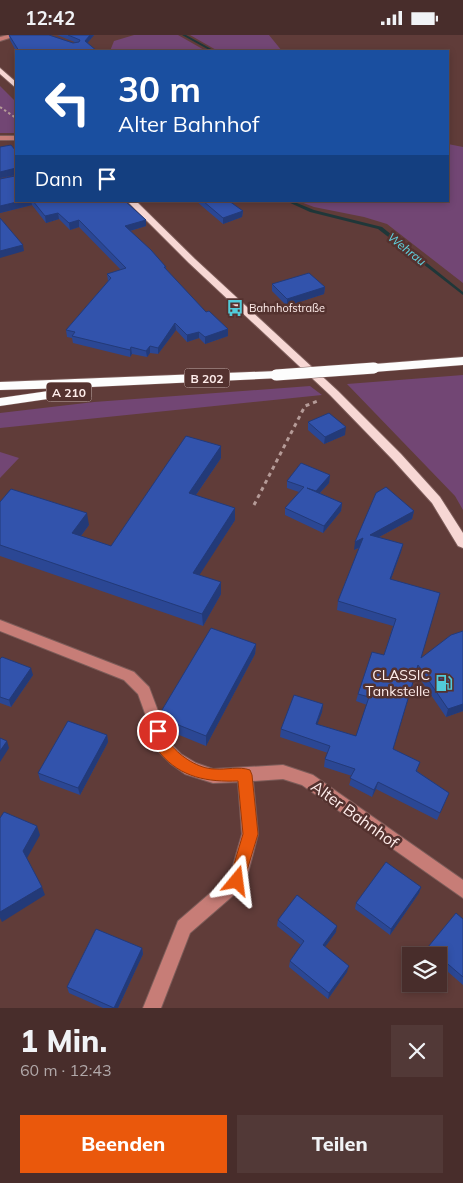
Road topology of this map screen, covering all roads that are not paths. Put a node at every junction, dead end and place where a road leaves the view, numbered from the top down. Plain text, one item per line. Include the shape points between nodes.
1 (16, 35) edge
2 (0, 39) edge
3 (0, 70) edge
4 (15, 85) edge
5 (0, 138) edge
6 (15, 138) edge
7 (132, 202) edge
8 (463, 361) edge
9 (138, 382) junction
10 (0, 386) edge
11 (0, 402) edge
12 (463, 543) edge
13 (0, 625) edge
14 (245, 775) junction
15 (463, 890) edge
16 (152, 1008) edge

1 - 2 street
3 - 4 main road
5 - 6 street
7 - 12 main road via 397,457 436,499
8 - 9 highway, B 202, bridge
9 - 10 highway, A 210
9 - 11 highway, A 210
13 - 14 street, Alter Bahnhof via 129,676 144,691 164,747 176,759 191,769 213,776
14 - 15 street, Alter Bahnhof via 283,772 307,780
14 - 16 street via 250,834 237,881 184,927

